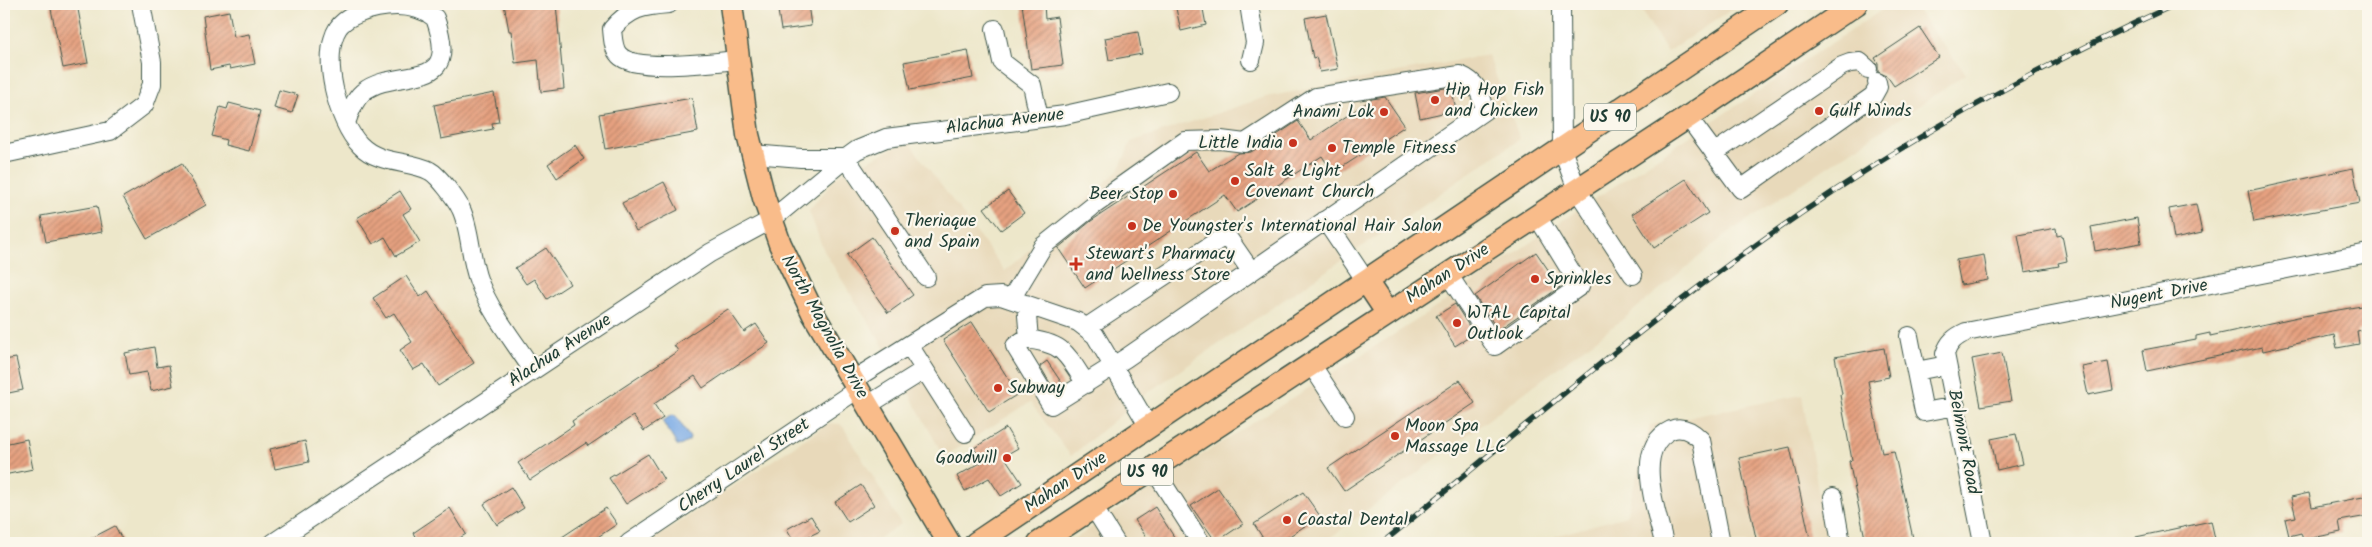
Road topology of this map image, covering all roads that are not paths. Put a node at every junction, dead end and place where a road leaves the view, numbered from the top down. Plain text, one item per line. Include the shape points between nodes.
1 (141, 4) edge
2 (669, 4) edge
3 (731, 4) edge
4 (1249, 4) edge
5 (1561, 4) edge
6 (1777, 4) edge
7 (1848, 6) edge
8 (995, 29) dead end
9 (737, 60) junction
10 (1251, 60) dead end
11 (1168, 92) dead end
12 (1039, 118) junction
13 (1688, 118) junction
14 (346, 122) junction
15 (1562, 149) junction
16 (1714, 153) junction
17 (4, 154) edge
18 (752, 154) junction
19 (846, 158) junction
20 (1577, 190) junction
21 (1537, 216) junction
22 (771, 220) junction
23 (1325, 220) junction
24 (2368, 253) edge
25 (1251, 271) junction
26 (1448, 274) junction
27 (1633, 275) dead end
28 (926, 277) dead end
29 (1366, 281) junction
30 (1019, 302) junction
31 (1388, 314) junction
32 (1087, 327) junction
33 (1909, 336) dead end
34 (1029, 339) junction
35 (1951, 341) joint
36 (909, 345) junction
37 (1311, 364) junction
38 (1947, 365) junction
39 (1114, 366) junction
40 (532, 369) junction
41 (924, 370) junction
42 (1916, 371) junction
43 (1086, 384) junction
44 (860, 392) junction
45 (1956, 406) junction
46 (1345, 416) dead end
47 (1150, 426) junction
48 (965, 433) dead end
49 (1153, 468) junction
50 (1833, 497) dead end
51 (1094, 508) junction
52 (273, 543) edge
53 (629, 543) edge
54 (949, 543) edge
55 (976, 543) edge
56 (1039, 543) edge
57 (1116, 543) edge
58 (1201, 543) edge
59 (1664, 543) edge
60 (1721, 543) edge
61 (1841, 543) edge
62 (1983, 543) edge

1 - 17 street via 152,62 152,84 144,105 110,131
2 - 9 street via 639,8 624,16 612,29 619,55 632,63 667,65
3 - 9 main road, North Magnolia Drive
4 - 10 street via 1255,43
5 - 15 street
6 - 15 main road, Mahan Drive / US 90
7 - 13 main road, Mahan Drive / US 90
8 - 12 street via 1002,62 1032,85
9 - 18 main road, North Magnolia Drive
11 - 12 street, Alachua Avenue via 1104,108
12 - 19 street, Alachua Avenue via 886,138
13 - 16 street
13 - 20 main road, Mahan Drive / US 90
14 - 14 street via 354,102 363,92 376,84 428,73 438,61 442,49 434,18 423,9 388,6 365,11 338,27 329,59 336,96
14 - 40 street via 360,146 385,160 430,171 462,209 478,282
15 - 20 street
15 - 29 main road, Mahan Drive / US 90
16 - 16 street via 1842,66 1860,62 1878,86 1873,96 1741,190
18 - 19 street, Alachua Avenue
18 - 22 main road, North Magnolia Drive
19 - 22 street, Alachua Avenue
19 - 28 street
20 - 21 main road, Mahan Drive / US 90
20 - 27 street
21 - 26 main road, Mahan Drive / US 90
21 - 26 street via 1580,286 1495,346
22 - 40 street, Alachua Avenue via 710,252
22 - 44 main road, North Magnolia Drive via 804,297
23 - 25 street
23 - 29 street
23 - 30 street via 1485,110 1481,92 1470,79 1460,75 1316,97 1245,143 1185,141 1043,246
24 - 35 street, Nugent Drive via 1966,332
25 - 32 street via 1226,234
25 - 39 street
26 - 31 main road, Mahan Drive / US 90
29 - 31 main road
29 - 47 main road, Mahan Drive / US 90
30 - 32 street, Cherry Laurel Street
30 - 34 street
30 - 36 street, Cherry Laurel Street via 996,295 985,297
31 - 37 main road, Mahan Drive / US 90
32 - 39 street, Cherry Laurel Street
33 - 42 street
34 - 43 street via 1052,343 1066,353
34 - 43 street via 1015,346 1051,405
35 - 38 street, Belmont Road via 1945,354
36 - 41 street
36 - 44 street, Cherry Laurel Street
37 - 46 street
37 - 49 main road, Mahan Drive / US 90
38 - 42 street
38 - 45 street, Belmont Road
39 - 43 street
39 - 47 street, Cherry Laurel Street
40 - 52 street, Alachua Avenue
41 - 44 street
41 - 48 street
42 - 45 street via 1924,412
44 - 53 street, Cherry Laurel Street
44 - 54 main road, North Magnolia Drive
45 - 62 street, Belmont Road
47 - 55 main road, Mahan Drive / US 90
49 - 51 main road, Mahan Drive / US 90
49 - 58 street
50 - 61 street
51 - 56 main road, Mahan Drive / US 90
51 - 57 street
59 - 60 street via 1648,465 1653,447 1662,434 1684,428 1701,440

